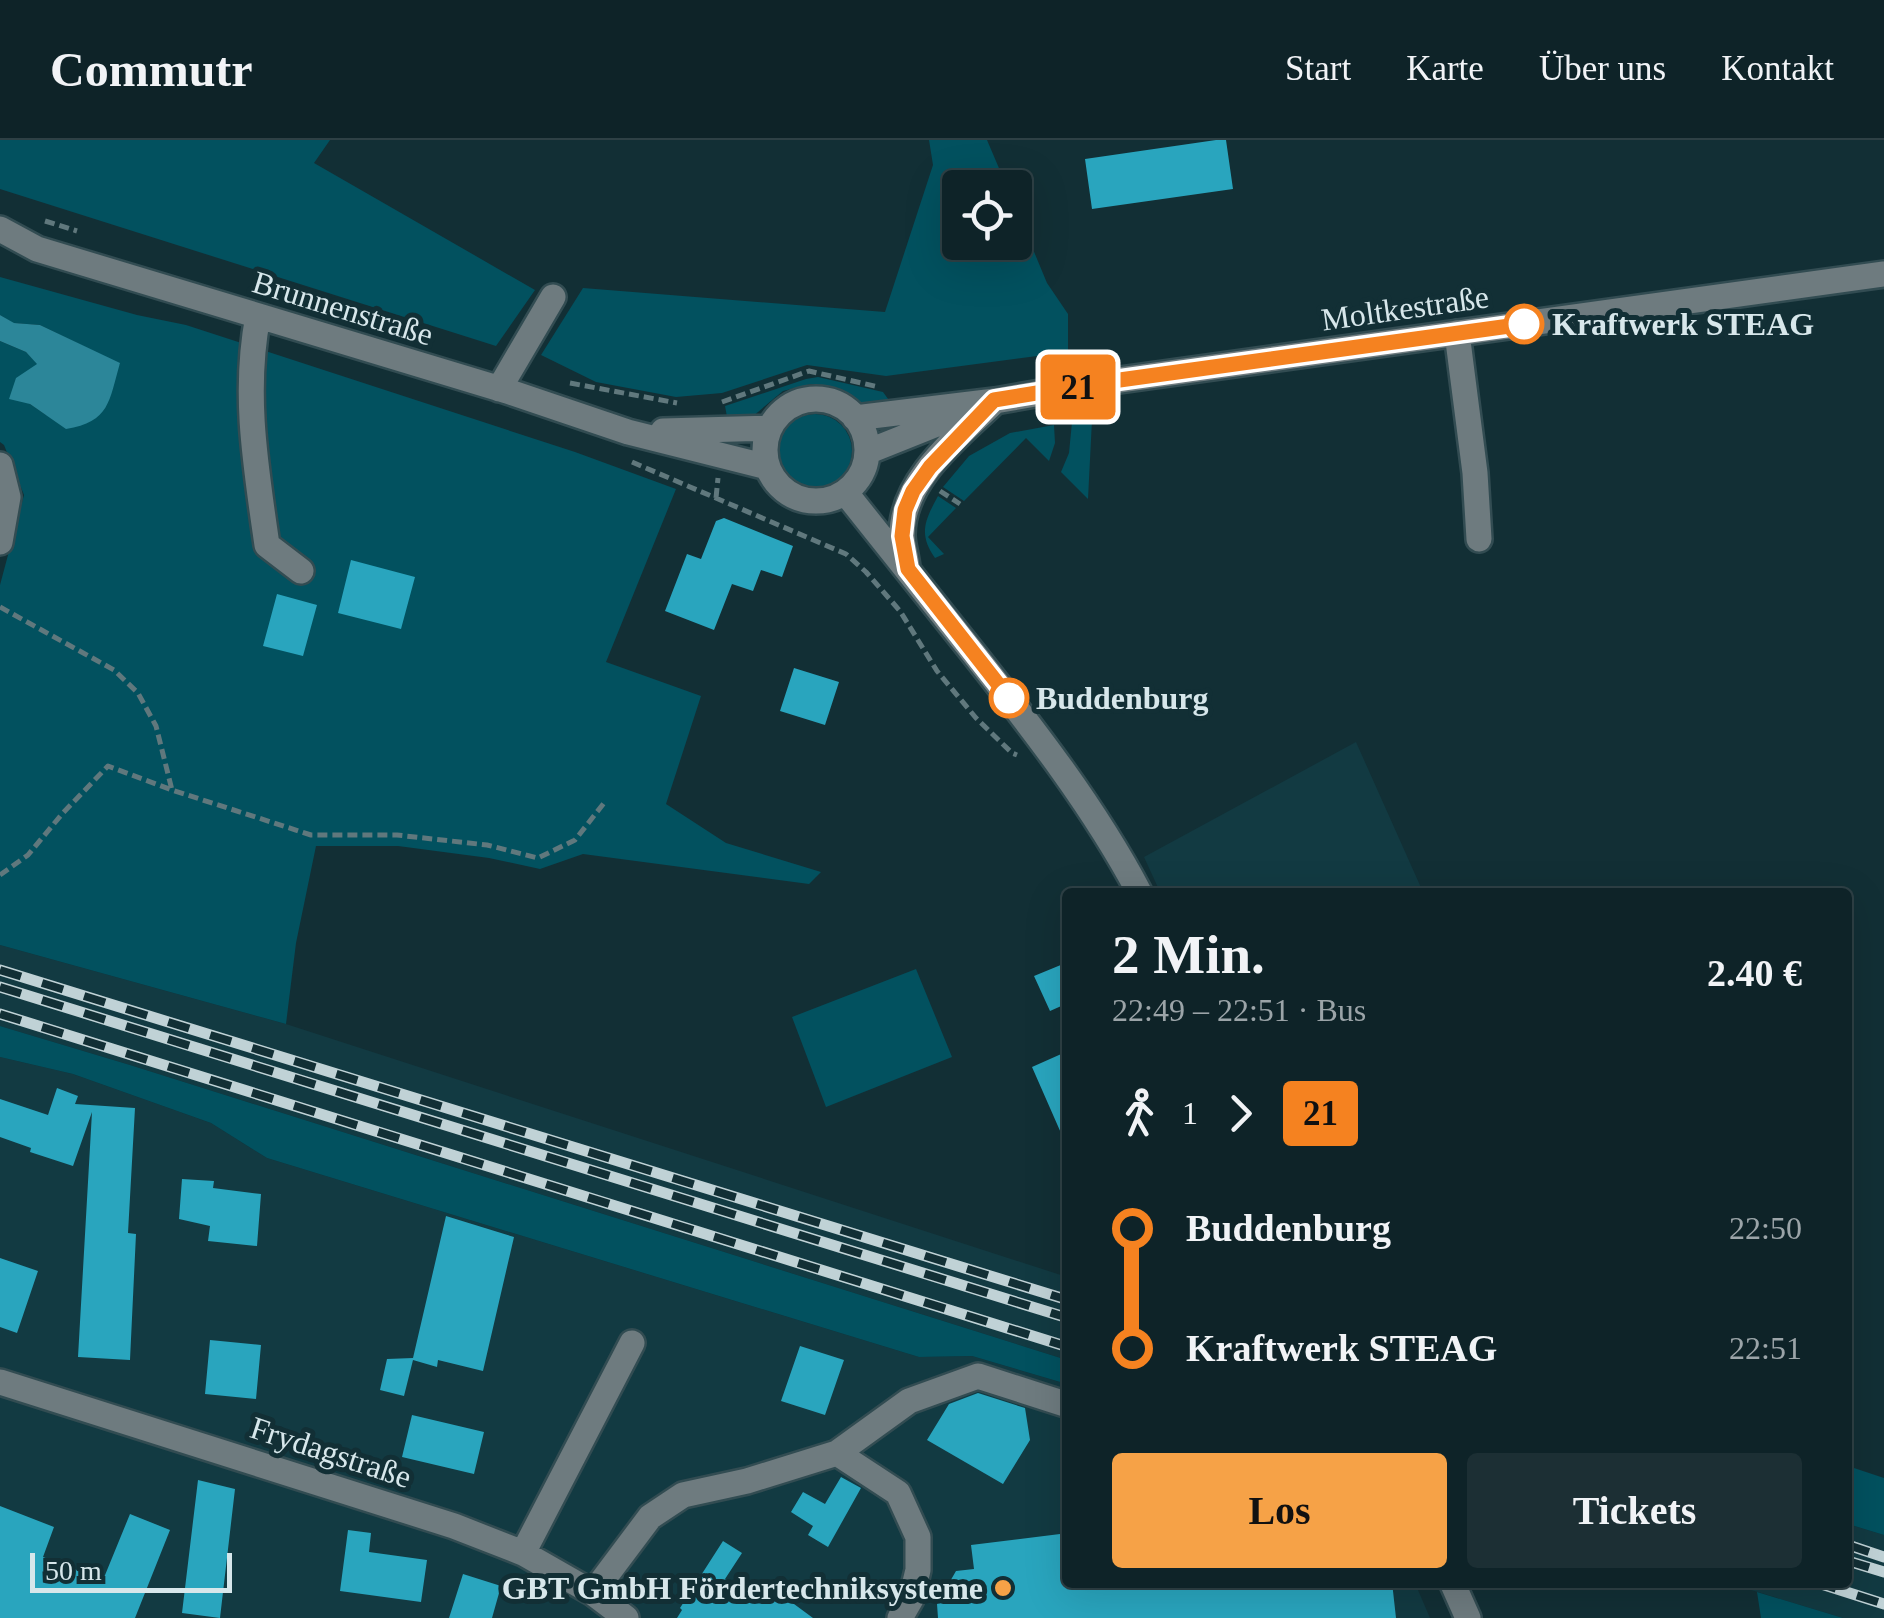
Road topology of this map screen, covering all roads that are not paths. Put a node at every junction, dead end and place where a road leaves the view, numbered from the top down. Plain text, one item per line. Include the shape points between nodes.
1 (0, 229) edge
2 (0, 246) edge
3 (37, 249) junction
4 (1884, 274) edge
5 (552, 297) dead end
6 (258, 316) junction
7 (1458, 334) junction
8 (499, 389) junction
9 (994, 400) junction
10 (856, 418) junction
11 (770, 428) junction
12 (720, 442) junction
13 (867, 452) junction
14 (0, 465) edge
15 (767, 467) junction
16 (845, 492) junction
17 (1480, 539) dead end
18 (0, 542) edge
19 (908, 569) junction
20 (302, 571) dead end
21 (1137, 888) edge
22 (632, 1343) dead end
23 (0, 1382) edge
24 (1062, 1403) edge
25 (838, 1453) junction
26 (523, 1553) junction
27 (1455, 1588) edge
28 (607, 1609) edge
29 (900, 1618) edge
30 (1468, 1618) edge

1 - 3 street, Brunnenstraße
2 - 3 street, Brunnenstraße
3 - 6 street, Brunnenstraße
4 - 7 street, Moltkestraße
5 - 8 street
6 - 8 street, Brunnenstraße
6 - 20 street via 250,413 266,544
7 - 9 street, Moltkestraße
7 - 17 street
8 - 12 street, Brunnenstraße via 628,432
9 - 10 street, Moltkestraße
9 - 13 street, Moltkestraße
9 - 19 street via 913,491 902,536
10 - 11 street via 843,407 812,400 794,404
10 - 13 street
11 - 12 street, Brunnenstraße
11 - 15 street
12 - 15 street, Brunnenstraße
13 - 16 street via 864,468
14 - 18 street via 8,496
15 - 16 street, Brunnenstraße via 790,495 808,501
16 - 19 street
19 - 21 street via 1062,769
22 - 26 street
23 - 26 street, Frydagstraße
24 - 25 street via 978,1376 909,1402
25 - 28 street via 683,1495 650,1517
25 - 29 street via 898,1494 918,1537 918,1570
26 - 28 street, Frydagstraße
27 - 30 street

